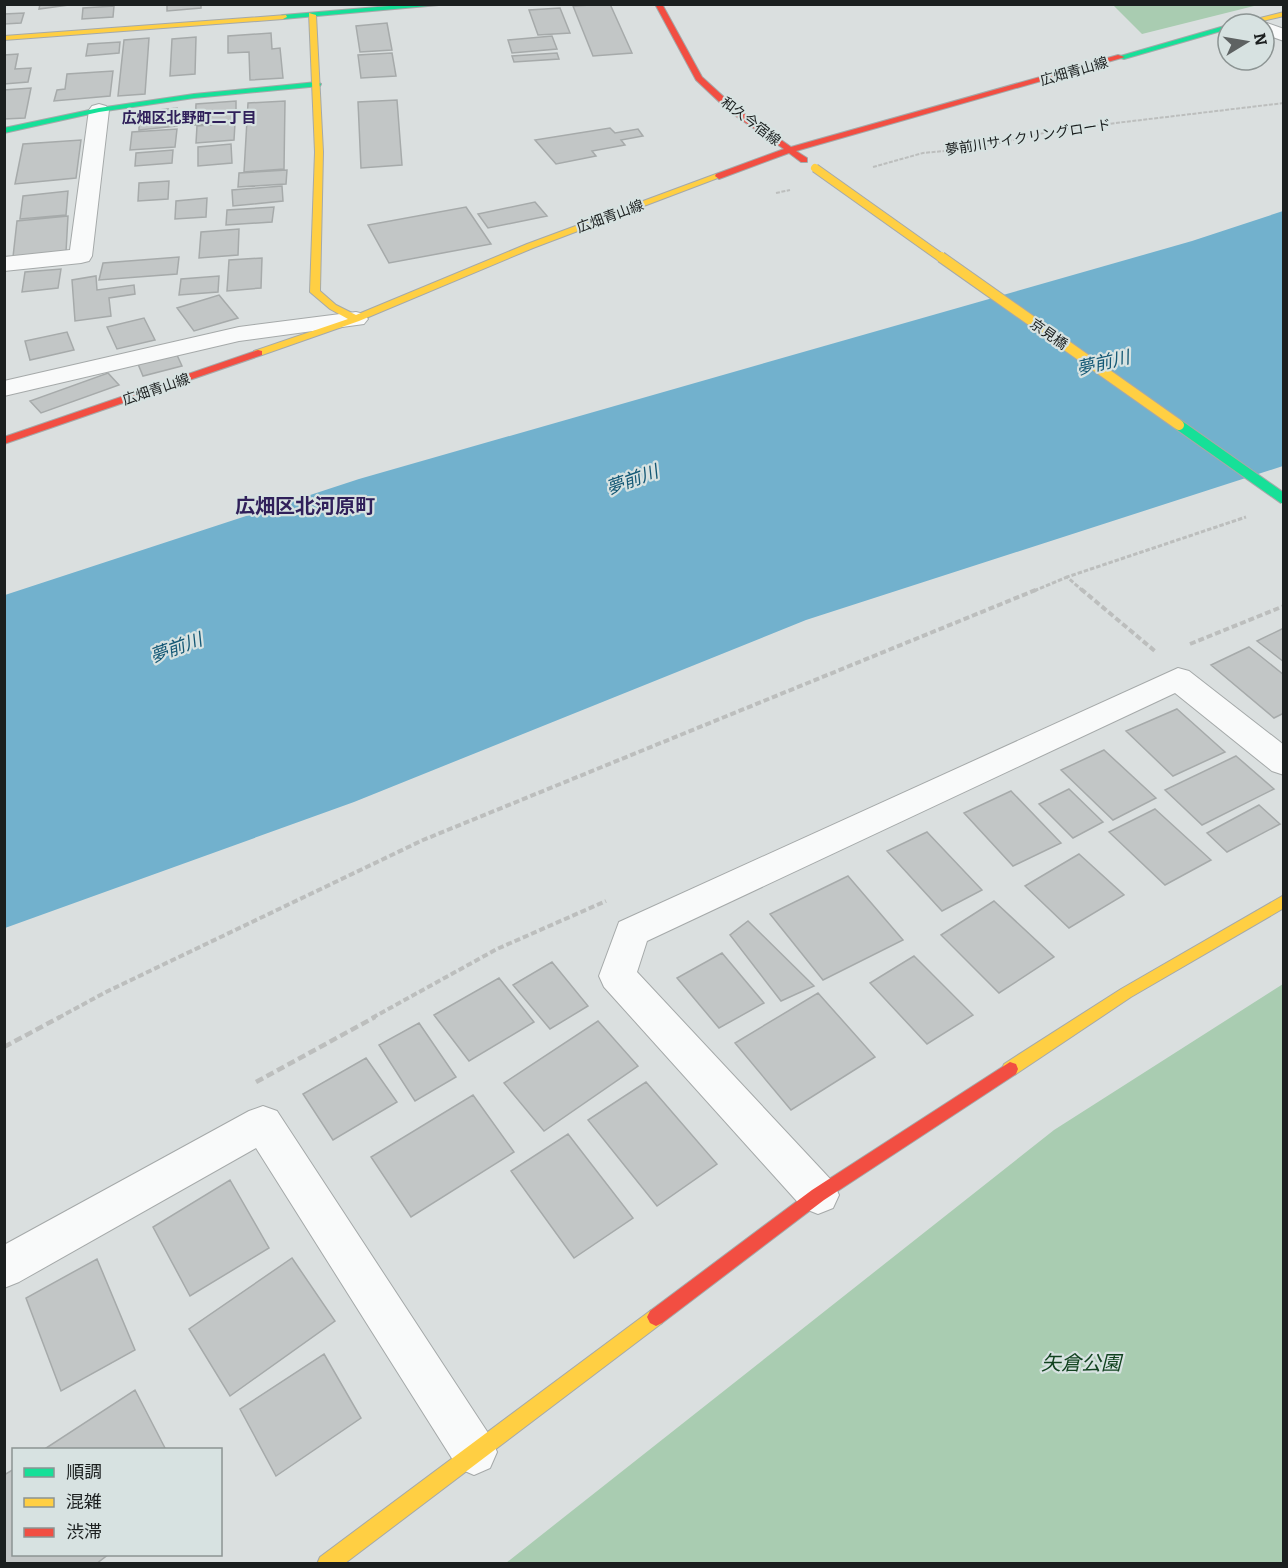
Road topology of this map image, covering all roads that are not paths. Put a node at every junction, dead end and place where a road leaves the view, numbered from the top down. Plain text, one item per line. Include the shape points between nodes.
1 (447, 4) edge
2 (658, 4) edge
3 (312, 15) junction
4 (1216, 30) edge
5 (4, 38) edge
6 (317, 84) junction
7 (99, 110) junction
8 (4, 130) edge
9 (790, 150) junction
10 (815, 168) joint
11 (4, 264) edge
12 (356, 319) junction
13 (4, 389) edge
14 (4, 441) edge
15 (1284, 499) edge
16 (1284, 763) edge
17 (1284, 901) edge
18 (818, 1195) junction
19 (4, 1268) edge
20 (474, 1452) junction
21 (327, 1563) edge

1 - 3 main road
2 - 9 main road, 和久今宿線 via 699,78 733,110
3 - 5 main road
3 - 6 main road
4 - 9 main road, 広畑青山線
6 - 7 main road
6 - 12 main road via 315,292
7 - 8 main road
7 - 11 street via 81,256
9 - 10 main road, 和久今宿線
9 - 12 main road, 広畑青山線 via 530,246
10 - 15 main road, 京見橋, bridge
12 - 13 street via 240,333
12 - 14 main road, 広畑青山線
16 - 18 street via 1178,679 632,932 617,976
17 - 18 main road via 1126,993
18 - 20 main road
19 - 20 street via 263,1124
20 - 21 main road

